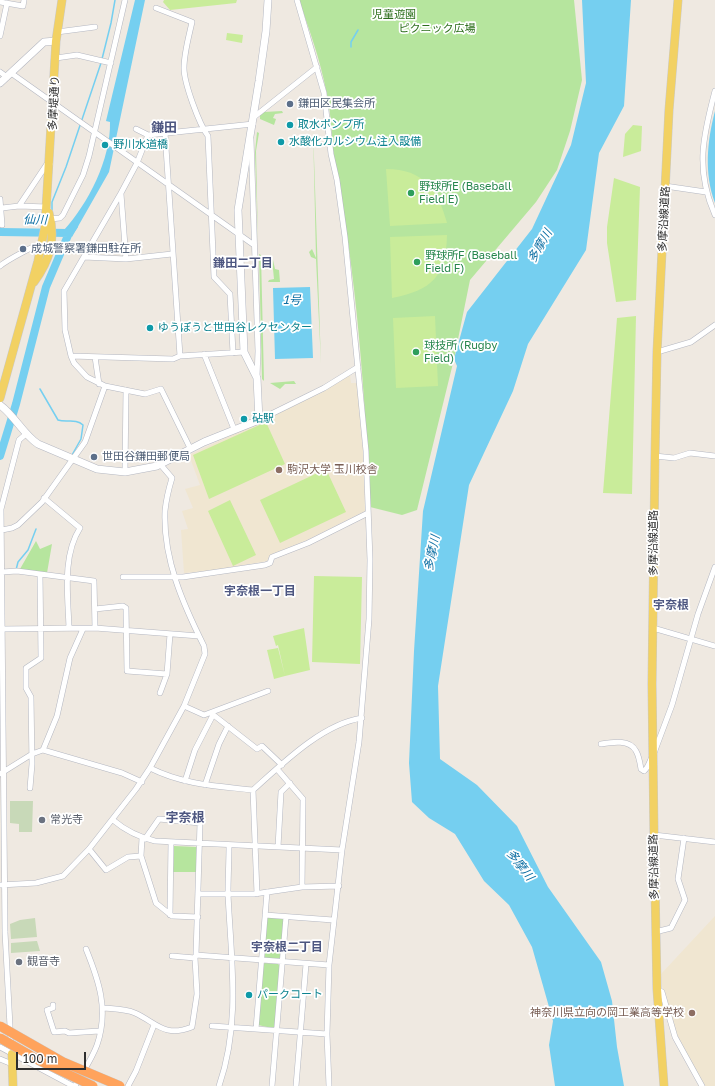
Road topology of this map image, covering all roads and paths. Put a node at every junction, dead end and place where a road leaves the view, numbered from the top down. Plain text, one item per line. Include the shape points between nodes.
1 (24, 0) edge
2 (62, 0) edge
3 (125, 0) edge
4 (268, 0) edge
5 (297, 0) edge
6 (678, 0) edge
7 (0, 2) edge
8 (7, 3) junction
9 (156, 8) dead end
10 (95, 27) dead end
11 (57, 32) junction
12 (0, 36) edge
13 (56, 41) junction
14 (56, 58) junction
15 (111, 63) junction
16 (317, 66) junction
17 (0, 72) edge
18 (9, 75) junction
19 (0, 83) edge
20 (715, 90) edge
21 (54, 104) junction
22 (254, 121) junction
23 (136, 129) dead end
24 (202, 129) junction
25 (94, 133) junction
26 (165, 133) junction
27 (148, 135) junction
28 (251, 136) junction
29 (137, 163) junction
30 (50, 164) junction
31 (168, 184) junction
32 (665, 186) junction
33 (706, 192) junction
34 (121, 193) junction
35 (0, 198) edge
36 (19, 206) junction
37 (47, 207) junction
38 (2, 208) junction
39 (715, 214) edge
40 (211, 215) junction
41 (50, 219) junction
42 (2, 224) dead end
43 (238, 234) junction
44 (42, 241) junction
45 (254, 245) junction
46 (172, 254) junction
47 (84, 257) junction
48 (126, 259) junction
49 (0, 266) edge
50 (30, 288) junction
51 (715, 325) edge
52 (233, 352) junction
53 (244, 352) junction
54 (657, 352) junction
55 (204, 354) junction
56 (71, 356) junction
57 (180, 356) junction
58 (95, 357) junction
59 (358, 367) junction
60 (257, 378) junction
61 (99, 384) junction
62 (106, 386) junction
63 (126, 390) junction
64 (0, 394) edge
65 (1, 406) edge
66 (259, 420) junction
67 (234, 429) junction
68 (24, 430) junction
69 (190, 448) junction
70 (655, 456) junction
71 (715, 456) edge
72 (72, 460) junction
73 (160, 464) junction
74 (125, 472) junction
75 (44, 498) junction
76 (368, 513) junction
77 (2, 530) junction
78 (715, 568) edge
79 (2, 572) junction
80 (40, 574) junction
81 (123, 577) dead end
82 (174, 577) junction
83 (68, 578) junction
84 (95, 609) junction
85 (69, 628) junction
86 (83, 628) junction
87 (95, 628) junction
88 (653, 628) junction
89 (2, 629) junction
90 (41, 629) junction
91 (127, 630) junction
92 (170, 634) junction
93 (199, 636) junction
94 (692, 640) junction
95 (715, 646) edge
96 (167, 674) junction
97 (1, 679) edge
98 (268, 691) dead end
99 (160, 693) dead end
100 (184, 706) junction
101 (212, 714) junction
102 (362, 718) junction
103 (228, 726) junction
104 (2, 738) edge
105 (601, 744) dead end
106 (43, 750) junction
107 (654, 753) junction
108 (32, 754) junction
109 (282, 765) junction
110 (150, 768) junction
111 (277, 769) junction
112 (2, 772) edge
113 (185, 781) junction
114 (142, 782) junction
115 (290, 783) junction
116 (204, 785) junction
117 (30, 788) dead end
118 (254, 790) junction
119 (113, 820) junction
120 (654, 835) junction
121 (144, 838) junction
122 (684, 838) junction
123 (171, 842) junction
124 (715, 842) edge
125 (200, 844) junction
126 (229, 845) junction
127 (254, 846) junction
128 (278, 847) junction
129 (302, 848) junction
130 (89, 849) junction
131 (342, 850) junction
132 (141, 856) junction
133 (2, 884) edge
134 (339, 886) junction
135 (302, 887) junction
136 (267, 892) junction
137 (199, 894) junction
138 (228, 894) junction
139 (257, 894) junction
140 (170, 915) junction
141 (265, 915) junction
142 (198, 917) junction
143 (286, 917) junction
144 (333, 920) junction
145 (655, 932) junction
146 (86, 949) dead end
147 (172, 956) dead end
148 (196, 957) junction
149 (233, 959) junction
150 (261, 960) junction
151 (282, 962) junction
152 (306, 964) junction
153 (329, 965) junction
154 (657, 989) junction
155 (53, 1005) dead end
156 (104, 1008) junction
157 (154, 1025) junction
158 (0, 1026) edge
159 (212, 1026) dead end
160 (232, 1027) junction
161 (256, 1029) junction
162 (277, 1030) junction
163 (99, 1031) junction
164 (301, 1032) junction
165 (328, 1034) junction
166 (0, 1038) edge
167 (0, 1047) edge
168 (12, 1054) junction
169 (0, 1059) edge
170 (12, 1064) junction
171 (13, 1086) edge
172 (74, 1086) edge
173 (93, 1086) edge
174 (120, 1086) edge
175 (128, 1086) edge
176 (219, 1086) edge
177 (272, 1086) edge
178 (296, 1086) edge
179 (329, 1086) edge
180 (664, 1086) edge
181 (702, 1086) edge

1 - 8 street via 23,6
2 - 11 main road, 多摩堤通り
3 - 15 street
4 - 22 street
5 - 16 street
6 - 32 main road, 多摩沿線道路
7 - 8 street
8 - 12 street
9 - 24 street via 192,22 184,69
10 - 11 street
11 - 13 main road, 多摩堤通り
13 - 14 main road, 多摩堤通り
13 - 18 street via 44,42
14 - 15 street via 89,56 98,61
14 - 21 main road, 多摩堤通り
15 - 25 street
16 - 22 street
16 - 59 street via 324,93 331,154 337,180
17 - 18 street
18 - 19 street
18 - 21 street
20 - 33 street via 702,145
21 - 25 street
21 - 30 main road, 多摩堤通り
22 - 24 street
22 - 28 street
23 - 27 street
24 - 26 street
24 - 40 street via 208,136
25 - 29 street
25 - 41 street via 89,156 67,208 61,217
26 - 27 street
26 - 31 street
27 - 29 street
28 - 43 street via 238,210
28 - 45 street
29 - 31 street
29 - 34 street
30 - 36 street via 47,164
30 - 37 main road, 多摩堤通り
31 - 40 street
31 - 46 street
32 - 33 street
32 - 54 main road, 多摩沿線道路
33 - 39 street
34 - 47 street
34 - 48 street
35 - 38 street
36 - 37 street
36 - 38 street
37 - 41 main road, 多摩堤通り
37 - 44 main road, 多摩堤通り
38 - 42 street
40 - 43 street
40 - 52 street via 214,277 230,294
41 - 50 main road, 多摩堤通り via 53,240 51,249
43 - 45 street
43 - 53 street
44 - 49 street
44 - 50 main road, 多摩堤通り
45 - 60 street
46 - 48 street
46 - 57 street
47 - 48 street
47 - 56 street via 64,291 65,330
50 - 64 main road, 多摩堤通り
51 - 54 street via 691,342
52 - 53 street
52 - 55 street
53 - 60 street
54 - 70 main road, 多摩沿線道路
55 - 57 street
55 - 67 street
56 - 58 street
56 - 61 street via 87,378
57 - 58 street via 173,359
58 - 61 street
59 - 66 street via 324,388
59 - 76 street via 366,451
60 - 66 street
61 - 62 street
62 - 63 street
62 - 72 street via 85,442
63 - 69 street via 145,394 161,389
63 - 74 street
65 - 68 street
66 - 67 street
67 - 69 street
68 - 72 street via 38,444
68 - 77 street via 1,509
69 - 73 street
70 - 71 street via 674,458 690,453
70 - 88 main road, 多摩沿線道路
72 - 74 street via 97,469
72 - 75 street
73 - 74 street
73 - 82 street via 172,478 165,510 165,529
75 - 77 street via 18,525
75 - 83 street via 80,528 72,543
76 - 82 street via 272,557 270,563 265,565
76 - 102 street via 370,619
77 - 79 street
78 - 94 street via 698,614
79 - 80 street
79 - 89 street
80 - 83 street
80 - 90 street
81 - 82 street
82 - 93 street
83 - 84 street via 94,581
83 - 85 street
84 - 87 street
84 - 91 street via 124,606
85 - 86 street
85 - 90 street
86 - 87 street
86 - 106 street via 70,658 57,716
87 - 91 street
88 - 94 street
88 - 107 main road, 多摩沿線道路
89 - 90 street
89 - 97 street
90 - 108 street via 42,658 26,668 26,688 31,697
91 - 92 street
91 - 96 street via 127,671
92 - 93 street
92 - 96 street
93 - 100 street via 205,654
94 - 95 street
94 - 107 street
96 - 99 street
97 - 104 street
98 - 101 street
100 - 101 street via 204,715
100 - 110 street
101 - 103 street
101 - 113 street via 195,750
102 - 109 street via 353,719 317,738
102 - 131 street
103 - 109 street via 257,749 262,746
103 - 116 street
104 - 112 street
105 - 107 street via 616,741 633,746 644,771 648,768
106 - 108 street
106 - 114 street via 122,773
107 - 120 main road, 多摩沿線道路
108 - 112 street
108 - 117 street
109 - 111 street
110 - 113 street
110 - 114 street
111 - 115 street
111 - 118 street
112 - 133 street
113 - 116 street
114 - 119 street
115 - 128 street via 281,792
115 - 129 street via 303,799
116 - 118 street
118 - 127 street
119 - 121 street via 127,831
119 - 130 street
120 - 122 street
120 - 145 main road, 多摩沿線道路
121 - 123 street
121 - 125 street via 159,819 200,823
121 - 132 street
122 - 124 street
122 - 145 street via 678,879 685,900 671,928
123 - 125 street
123 - 140 street
125 - 126 street
125 - 137 street
126 - 127 street
126 - 138 street
127 - 128 street
127 - 139 street
128 - 129 street
129 - 131 street
129 - 135 street
130 - 132 street via 106,870 128,857
130 - 133 street via 63,876 36,883
131 - 134 street
132 - 140 street via 156,903
133 - 168 street
134 - 135 street
134 - 144 street
135 - 136 street
136 - 139 street
136 - 141 street
137 - 138 street
137 - 142 street
138 - 139 street
138 - 149 street
140 - 142 street
141 - 143 street
141 - 150 street
142 - 148 street
143 - 144 street
143 - 151 street
144 - 153 street
145 - 154 main road, 多摩沿線道路
146 - 156 street via 97,976
147 - 148 street
148 - 149 street
148 - 157 street via 197,994 192,1027 172,1032
149 - 150 street
149 - 160 street
150 - 151 street
150 - 161 street
151 - 152 street
151 - 162 street
152 - 153 street
152 - 164 street
153 - 165 street
154 - 180 main road, 多摩沿線道路
154 - 181 street via 662,992 675,1037
155 - 163 street via 53,1008 46,1010 54,1032
156 - 157 street via 135,1013
156 - 163 street
157 - 175 street
158 - 174 highway, bridge via 64,1062
159 - 160 street
160 - 161 street
160 - 176 street
161 - 162 street
162 - 164 street
162 - 177 street
163 - 172 street via 97,1045
164 - 165 street
164 - 178 street
165 - 179 street
166 - 173 highway, bridge via 40,1061
167 - 168 street
168 - 170 main road
168 - 172 street
169 - 170 street
170 - 171 main road

